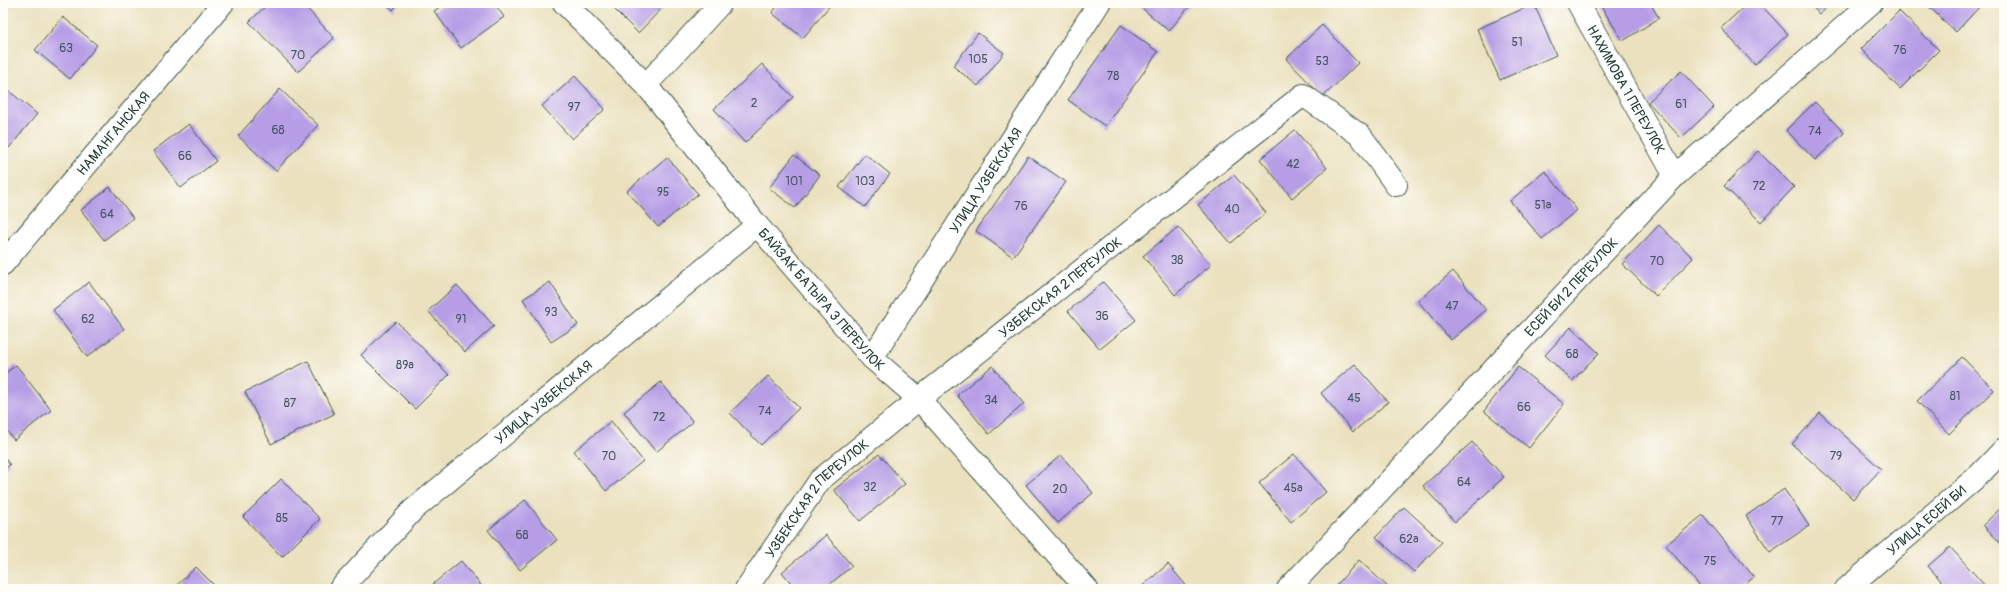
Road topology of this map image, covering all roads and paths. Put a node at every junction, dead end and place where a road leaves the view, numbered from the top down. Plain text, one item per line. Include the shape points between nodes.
1 (223, 3) edge
2 (564, 3) edge
3 (721, 3) edge
4 (1099, 3) edge
5 (1578, 3) edge
6 (1871, 3) edge
7 (646, 85) junction
8 (1675, 176) junction
9 (1396, 185) dead end
10 (758, 225) junction
11 (3, 264) edge
12 (872, 358) junction
13 (919, 399) junction
14 (2004, 449) edge
15 (340, 589) edge
16 (746, 589) edge
17 (1086, 589) edge
18 (1288, 589) edge
19 (1846, 589) edge

1 - 11 street, НАМАНГАНСКАЯ
2 - 7 street, БАЙЗАК БАТЫРА 3 ПЕРЕУЛОК
3 - 7 street
4 - 12 street, УЛИЦА УЗБЕКСКАЯ
5 - 8 street, НАХИМОВА 1 ПЕРЕУЛОК
6 - 8 street, ЕСЕЙ БИ 2 ПЕРЕУЛОК
7 - 10 street, БАЙЗАК БАТЫРА 3 ПЕРЕУЛОК
8 - 18 street, ЕСЕЙ БИ 2 ПЕРЕУЛОК
9 - 13 street, УЗБЕКСКАЯ 2 ПЕРЕУЛОК via 1361,136 1303,95
10 - 12 street, БАЙЗАК БАТЫРА 3 ПЕРЕУЛОК
10 - 15 street, УЛИЦА УЗБЕКСКАЯ via 413,510
12 - 13 street, БАЙЗАК БАТЫРА 3 ПЕРЕУЛОК
13 - 16 street, УЗБЕКСКАЯ 2 ПЕРЕУЛОК via 820,480
13 - 17 street, БАЙЗАК БАТЫРА 3 ПЕРЕУЛОК
14 - 19 street, УЛИЦА ЕСЕЙ БИ via 1979,475

